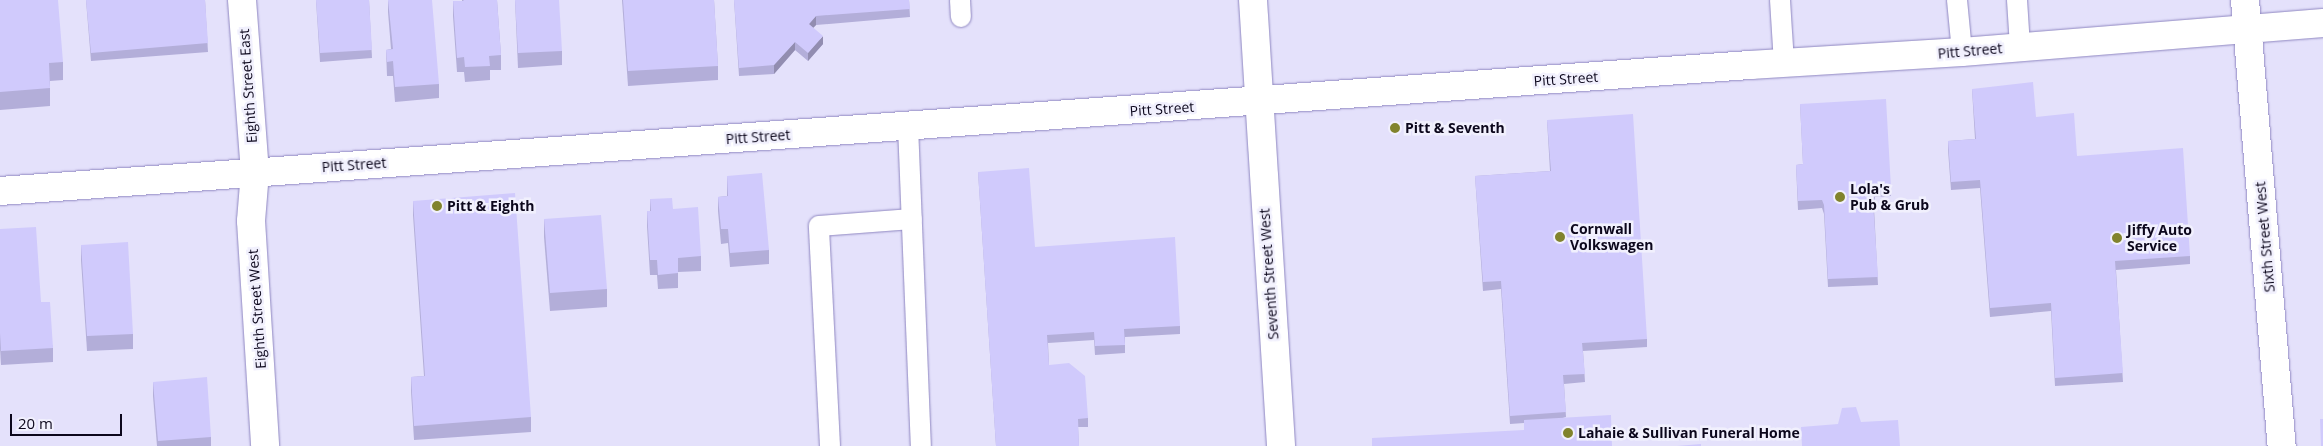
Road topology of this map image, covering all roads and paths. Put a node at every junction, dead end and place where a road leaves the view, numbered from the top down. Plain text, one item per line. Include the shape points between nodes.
1 (242, 0) edge
2 (1253, 0) edge
3 (1780, 0) edge
4 (1957, 0) edge
5 (2017, 0) edge
6 (2245, 0) edge
7 (2323, 23) edge
8 (2247, 28) junction
9 (2020, 47) junction
10 (1962, 52) junction
11 (1784, 63) junction
12 (1258, 101) junction
13 (908, 126) junction
14 (255, 172) junction
15 (0, 191) edge
16 (912, 219) junction
17 (265, 446) edge
18 (830, 446) edge
19 (921, 446) edge
20 (1281, 446) edge
21 (2282, 446) edge

1 - 14 street, Eighth Street East
2 - 12 street, Seventh Street West
3 - 11 lane
4 - 10 lane
5 - 9 lane
6 - 8 street, Sixth Street West
7 - 8 street, Pitt Street
8 - 9 street, Pitt Street
8 - 21 street, Sixth Street West
9 - 10 street, Pitt Street
10 - 11 street, Pitt Street
11 - 12 street, Pitt Street
12 - 13 street, Pitt Street
12 - 20 street, Seventh Street West
13 - 14 street, Pitt Street
13 - 16 lane
14 - 15 street, Pitt Street
14 - 17 street, Eighth Street West via 251,221
16 - 18 lane via 818,226
16 - 19 lane

